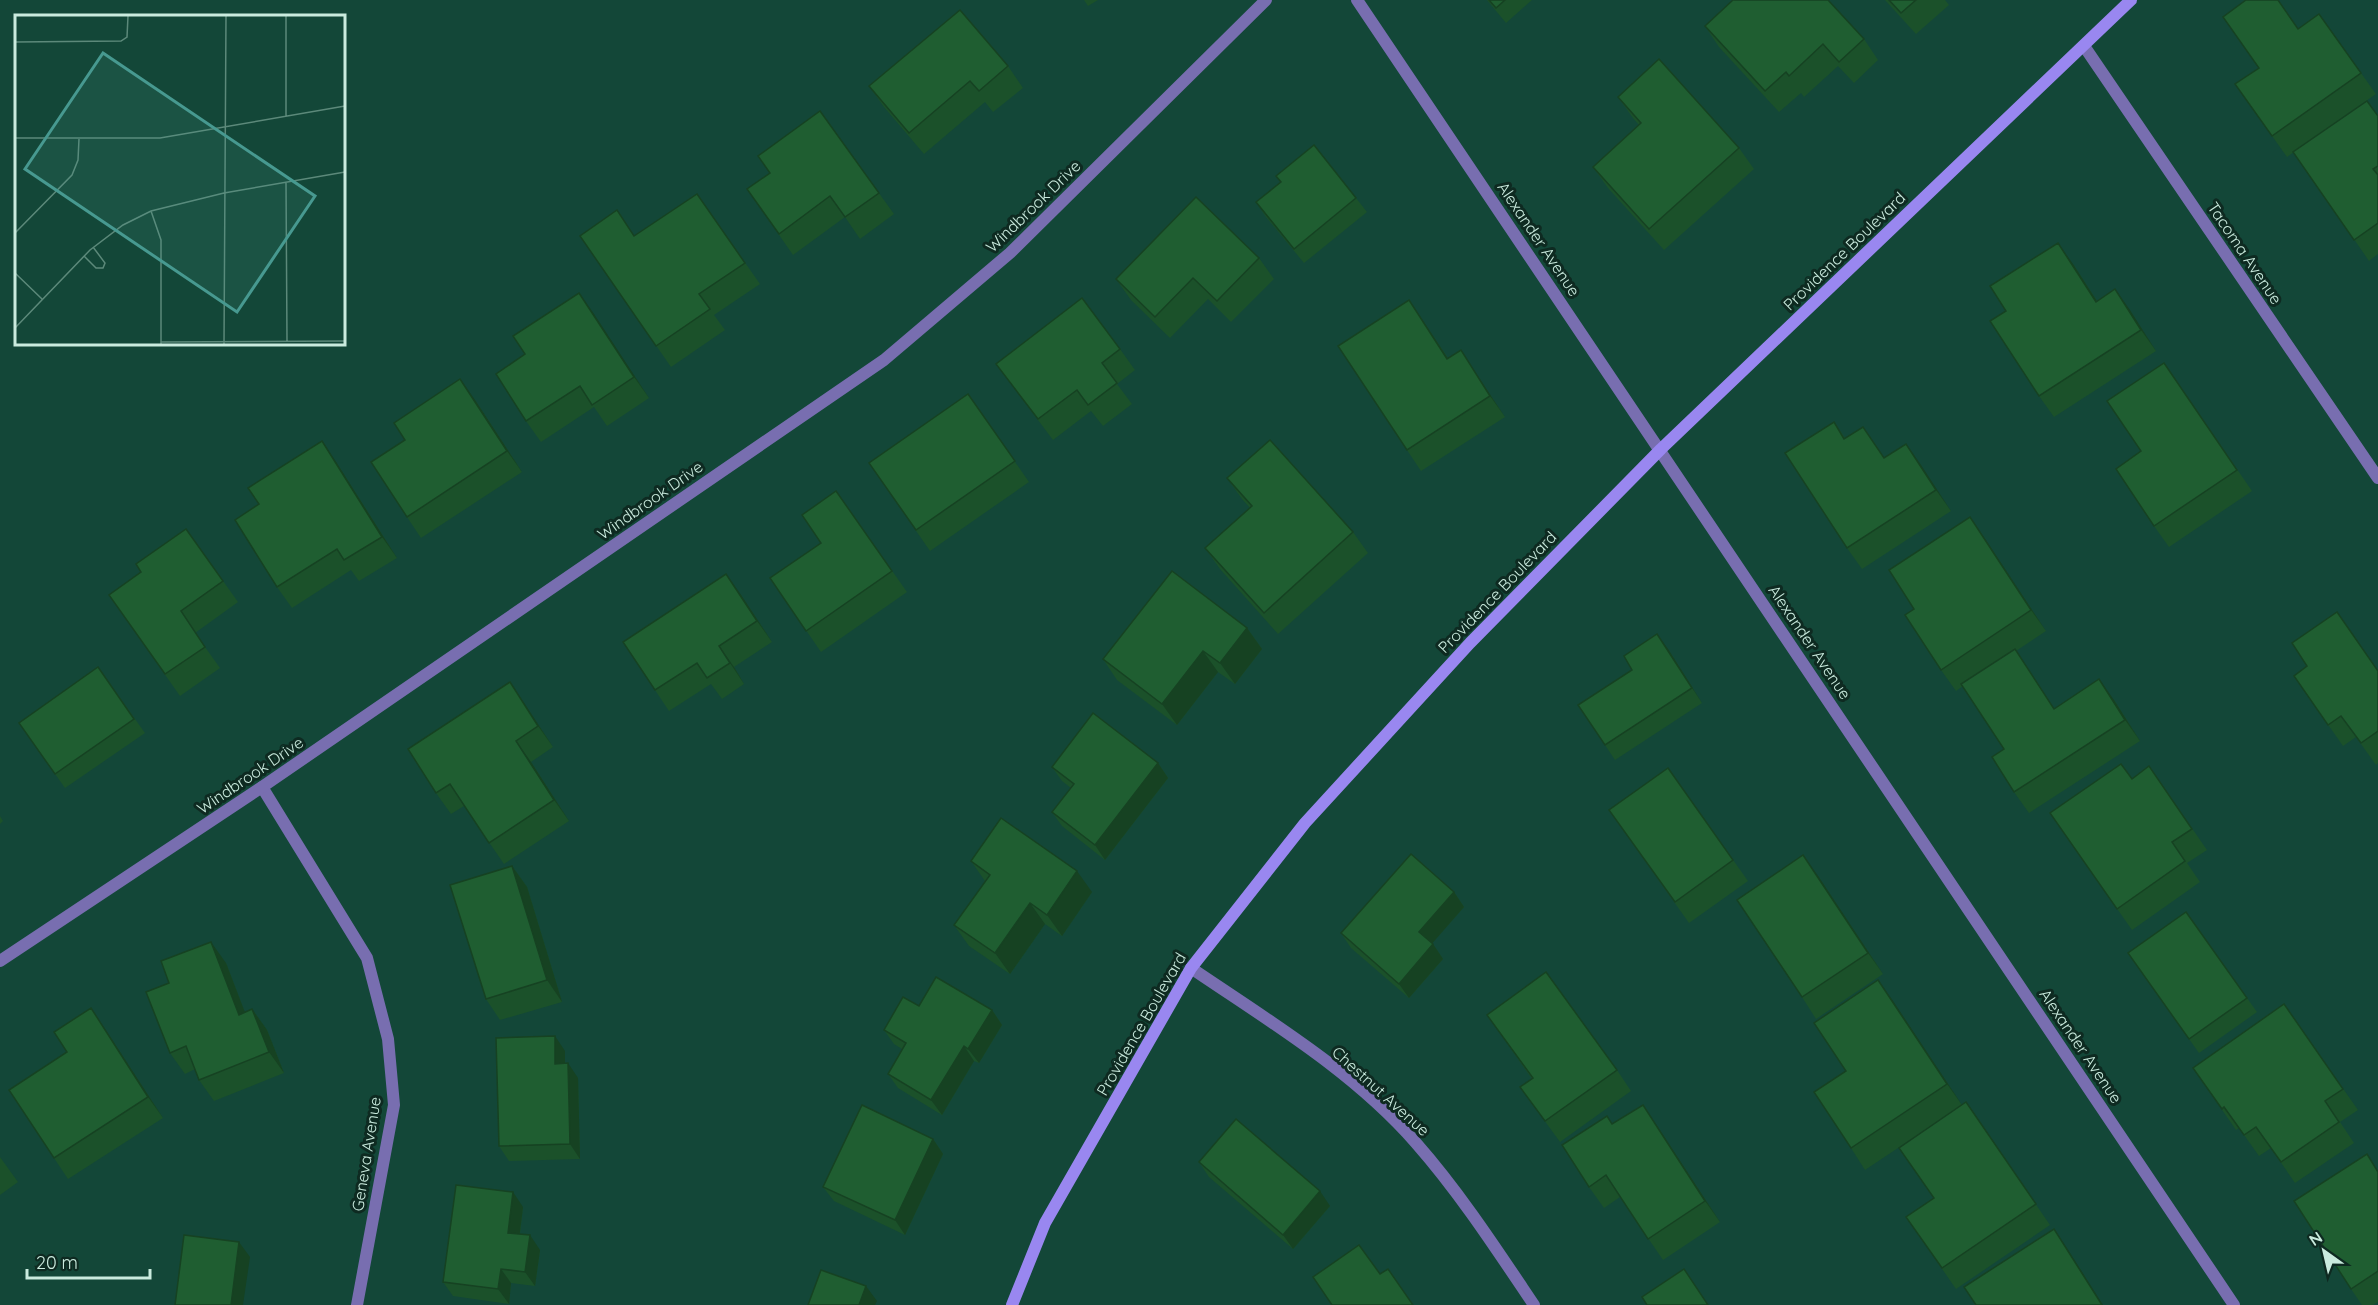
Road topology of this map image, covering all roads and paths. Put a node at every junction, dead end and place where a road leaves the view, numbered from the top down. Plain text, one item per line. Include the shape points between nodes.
1 (1266, 0) edge
2 (1357, 0) edge
3 (2131, 0) edge
4 (2084, 46) junction
5 (1661, 449) junction
6 (2378, 478) edge
7 (262, 787) junction
8 (0, 961) edge
9 (1191, 968) junction
10 (357, 1305) edge
11 (1011, 1305) edge
12 (1534, 1305) edge
13 (2234, 1305) edge

1 - 7 street, Windbrook Drive via 1010,253 884,360
2 - 5 street, Alexander Avenue
3 - 4 main road, Providence Boulevard
4 - 5 main road, Providence Boulevard
4 - 6 street, Tacoma Avenue
5 - 9 main road, Providence Boulevard via 1470,643 1320,806
5 - 13 street, Alexander Avenue
7 - 8 street, Windbrook Drive
7 - 10 street, Geneva Avenue via 367,958 388,1039 394,1105
9 - 11 main road, Providence Boulevard via 1045,1224
9 - 12 street, Chestnut Avenue via 1337,1068 1416,1142

